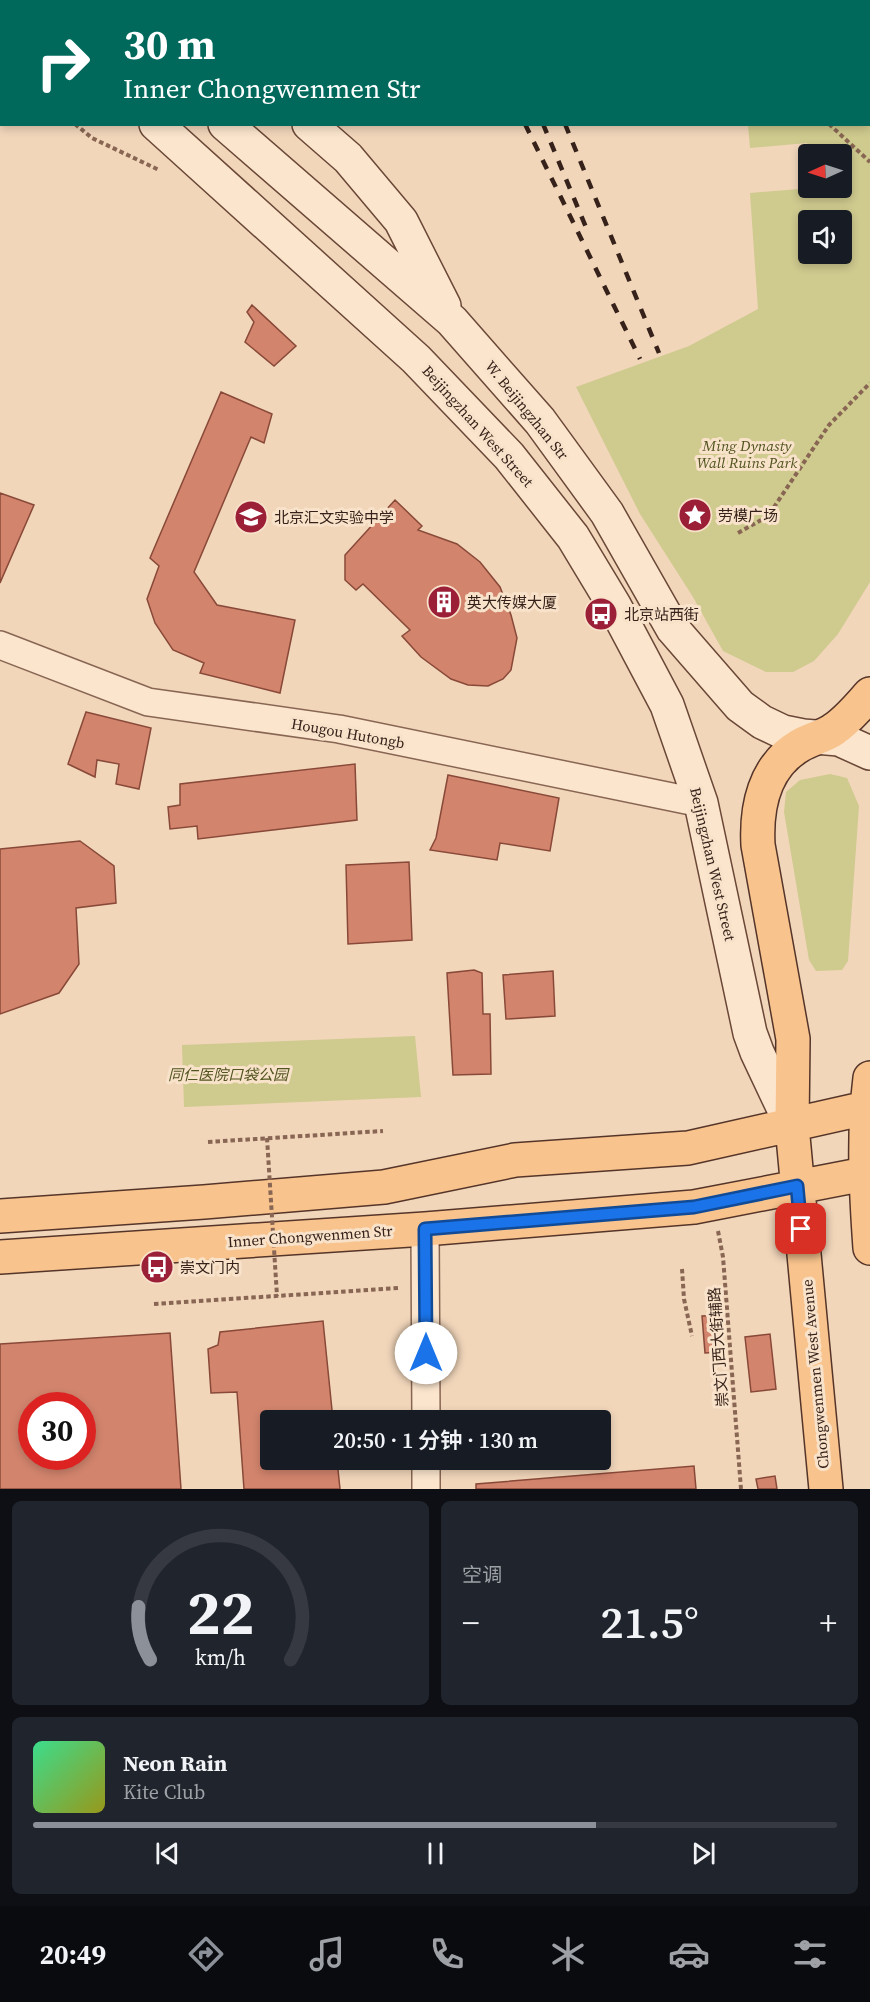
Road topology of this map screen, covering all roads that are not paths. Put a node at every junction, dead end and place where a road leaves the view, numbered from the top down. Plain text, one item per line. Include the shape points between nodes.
1 (158, 126) edge
2 (227, 126) edge
3 (311, 126) edge
4 (452, 321) junction
5 (0, 645) edge
6 (870, 694) edge
7 (819, 738) junction
8 (870, 753) edge
9 (702, 803) junction
10 (869, 1097) edge
11 (792, 1126) junction
12 (868, 1173) edge
13 (797, 1186) junction
14 (0, 1216) edge
15 (425, 1229) junction
16 (870, 1248) edge
17 (0, 1257) edge
18 (426, 1410) edge
19 (426, 1470) edge
20 (426, 1489) edge
21 (826, 1489) edge

1 - 9 main road, Beijingzhan West Street via 416,359 509,456 573,537 614,605 667,705
2 - 4 main road, W. Beijingzhan Str
3 - 4 main road via 348,158 401,220
4 - 7 main road, W. Beijingzhan Str via 540,421 607,513 673,629 740,706 783,732
5 - 9 street, Hougou Hutongb via 148,702 339,729
6 - 7 main road via 835,729
7 - 8 main road, W. Beijingzhan Str via 839,739
7 - 11 main road via 799,746 776,769 762,796 757,820 758,845 791,1023
9 - 11 main road, Beijingzhan West Street via 750,1033
10 - 11 main road
10 - 12 main road
11 - 13 main road, Chongwenmen West Avenue
11 - 14 main road via 688,1148 515,1160 384,1187
12 - 13 main road, Inner Chongwenmen Str
12 - 16 main road
13 - 15 main road, Inner Chongwenmen Str via 712,1204
13 - 21 main road, Chongwenmen West Avenue
15 - 17 main road, Inner Chongwenmen Str
15 - 18 street
19 - 20 street

